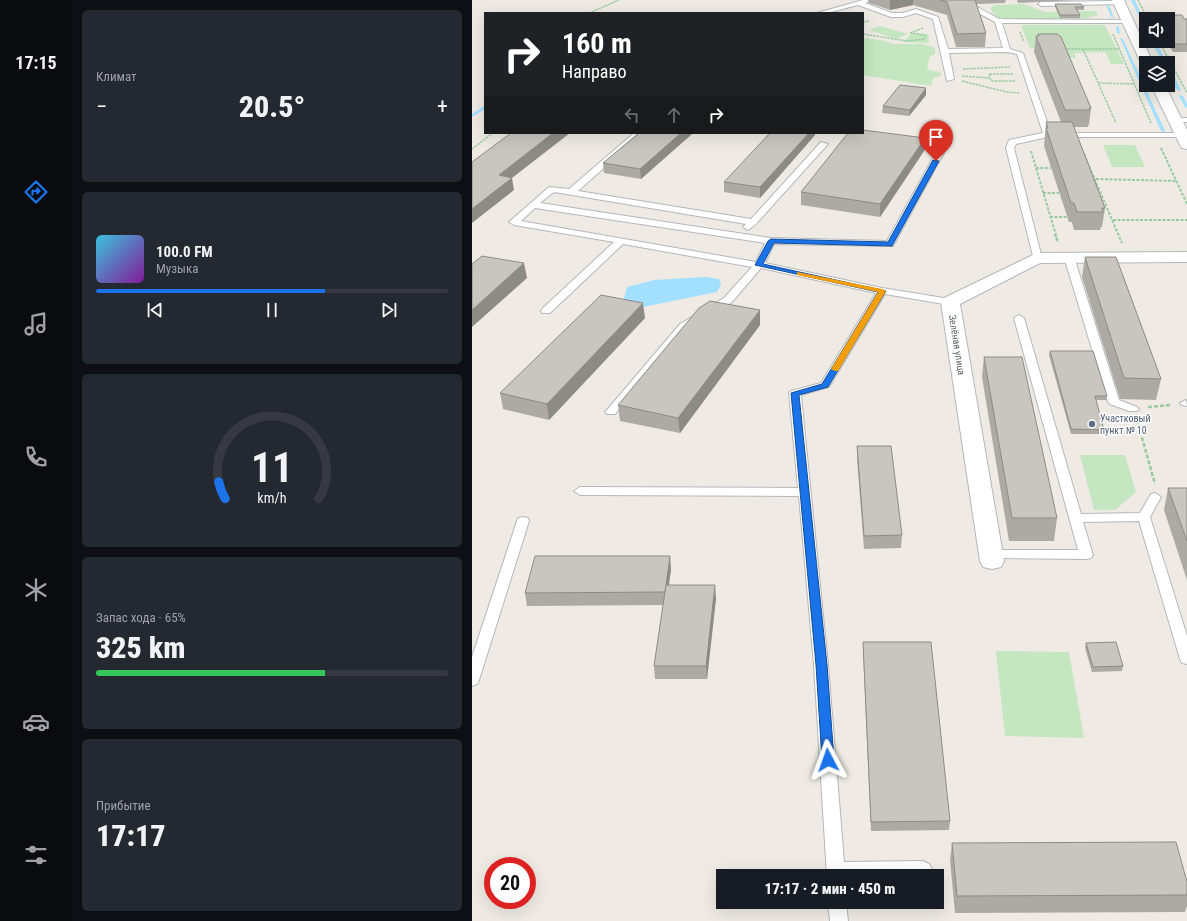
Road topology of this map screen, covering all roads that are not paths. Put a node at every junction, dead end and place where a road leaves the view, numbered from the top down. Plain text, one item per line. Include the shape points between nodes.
1 (870, 0) edge
2 (949, 0) edge
3 (839, 1) dead end
4 (1118, 2) edge
5 (858, 3) junction
6 (1041, 4) dead end
7 (850, 5) junction
8 (824, 12) edge
9 (998, 21) junction
10 (1128, 21) junction
11 (1007, 50) junction
12 (944, 51) junction
13 (1144, 56) edge
14 (950, 74) road end
15 (1163, 92) edge
16 (1181, 120) edge
17 (638, 134) edge
18 (1048, 135) junction
19 (1185, 140) edge
20 (824, 144) dead end
21 (943, 147) dead end
22 (571, 192) junction
23 (533, 205) junction
24 (753, 222) junction
25 (740, 238) junction
26 (621, 241) junction
27 (771, 241) junction
28 (1066, 257) junction
29 (1187, 257) edge
30 (1037, 258) junction
31 (759, 265) junction
32 (882, 291) junction
33 (950, 302) junction
34 (546, 311) dead end
35 (1019, 318) dead end
36 (1133, 409) road end
37 (611, 412) dead end
38 (580, 491) dead end
39 (804, 492) junction
40 (1155, 497) road end
41 (1144, 517) junction
42 (1076, 518) junction
43 (523, 521) dead end
44 (992, 558) joint
45 (1187, 659) edge
46 (472, 680) edge
47 (836, 869) edge
48 (838, 909) edge
49 (839, 921) edge

1 - 5 lane
2 - 9 lane via 976,8 988,18
3 - 7 lane
4 - 6 lane
4 - 10 street
5 - 7 lane
5 - 12 lane via 891,15 916,11 936,18
7 - 8 lane
9 - 10 lane
9 - 11 lane
10 - 13 street
11 - 12 lane
11 - 18 lane via 1020,53
12 - 14 lane
15 - 16 street
16 - 19 street
17 - 22 lane
18 - 19 lane via 1156,135
18 - 30 lane via 1012,142 1010,148
20 - 24 lane
21 - 27 lane via 890,244
22 - 23 lane via 552,189
22 - 24 lane
23 - 25 lane
23 - 26 lane via 514,222
24 - 25 lane
25 - 27 lane
26 - 31 lane
26 - 34 lane
27 - 31 lane
28 - 29 street, Зелёная улица
28 - 30 street, Зелёная улица
28 - 36 lane via 1114,402
30 - 33 street, Зелёная улица
31 - 32 lane
31 - 37 lane via 728,300 684,326
32 - 33 lane
32 - 39 lane via 825,385 795,393
33 - 44 street, Зелёная улица
35 - 42 lane
38 - 39 lane
39 - 47 lane via 821,665
40 - 41 lane
41 - 42 lane
41 - 45 lane
42 - 44 lane via 1086,555
43 - 46 lane
48 - 49 lane

